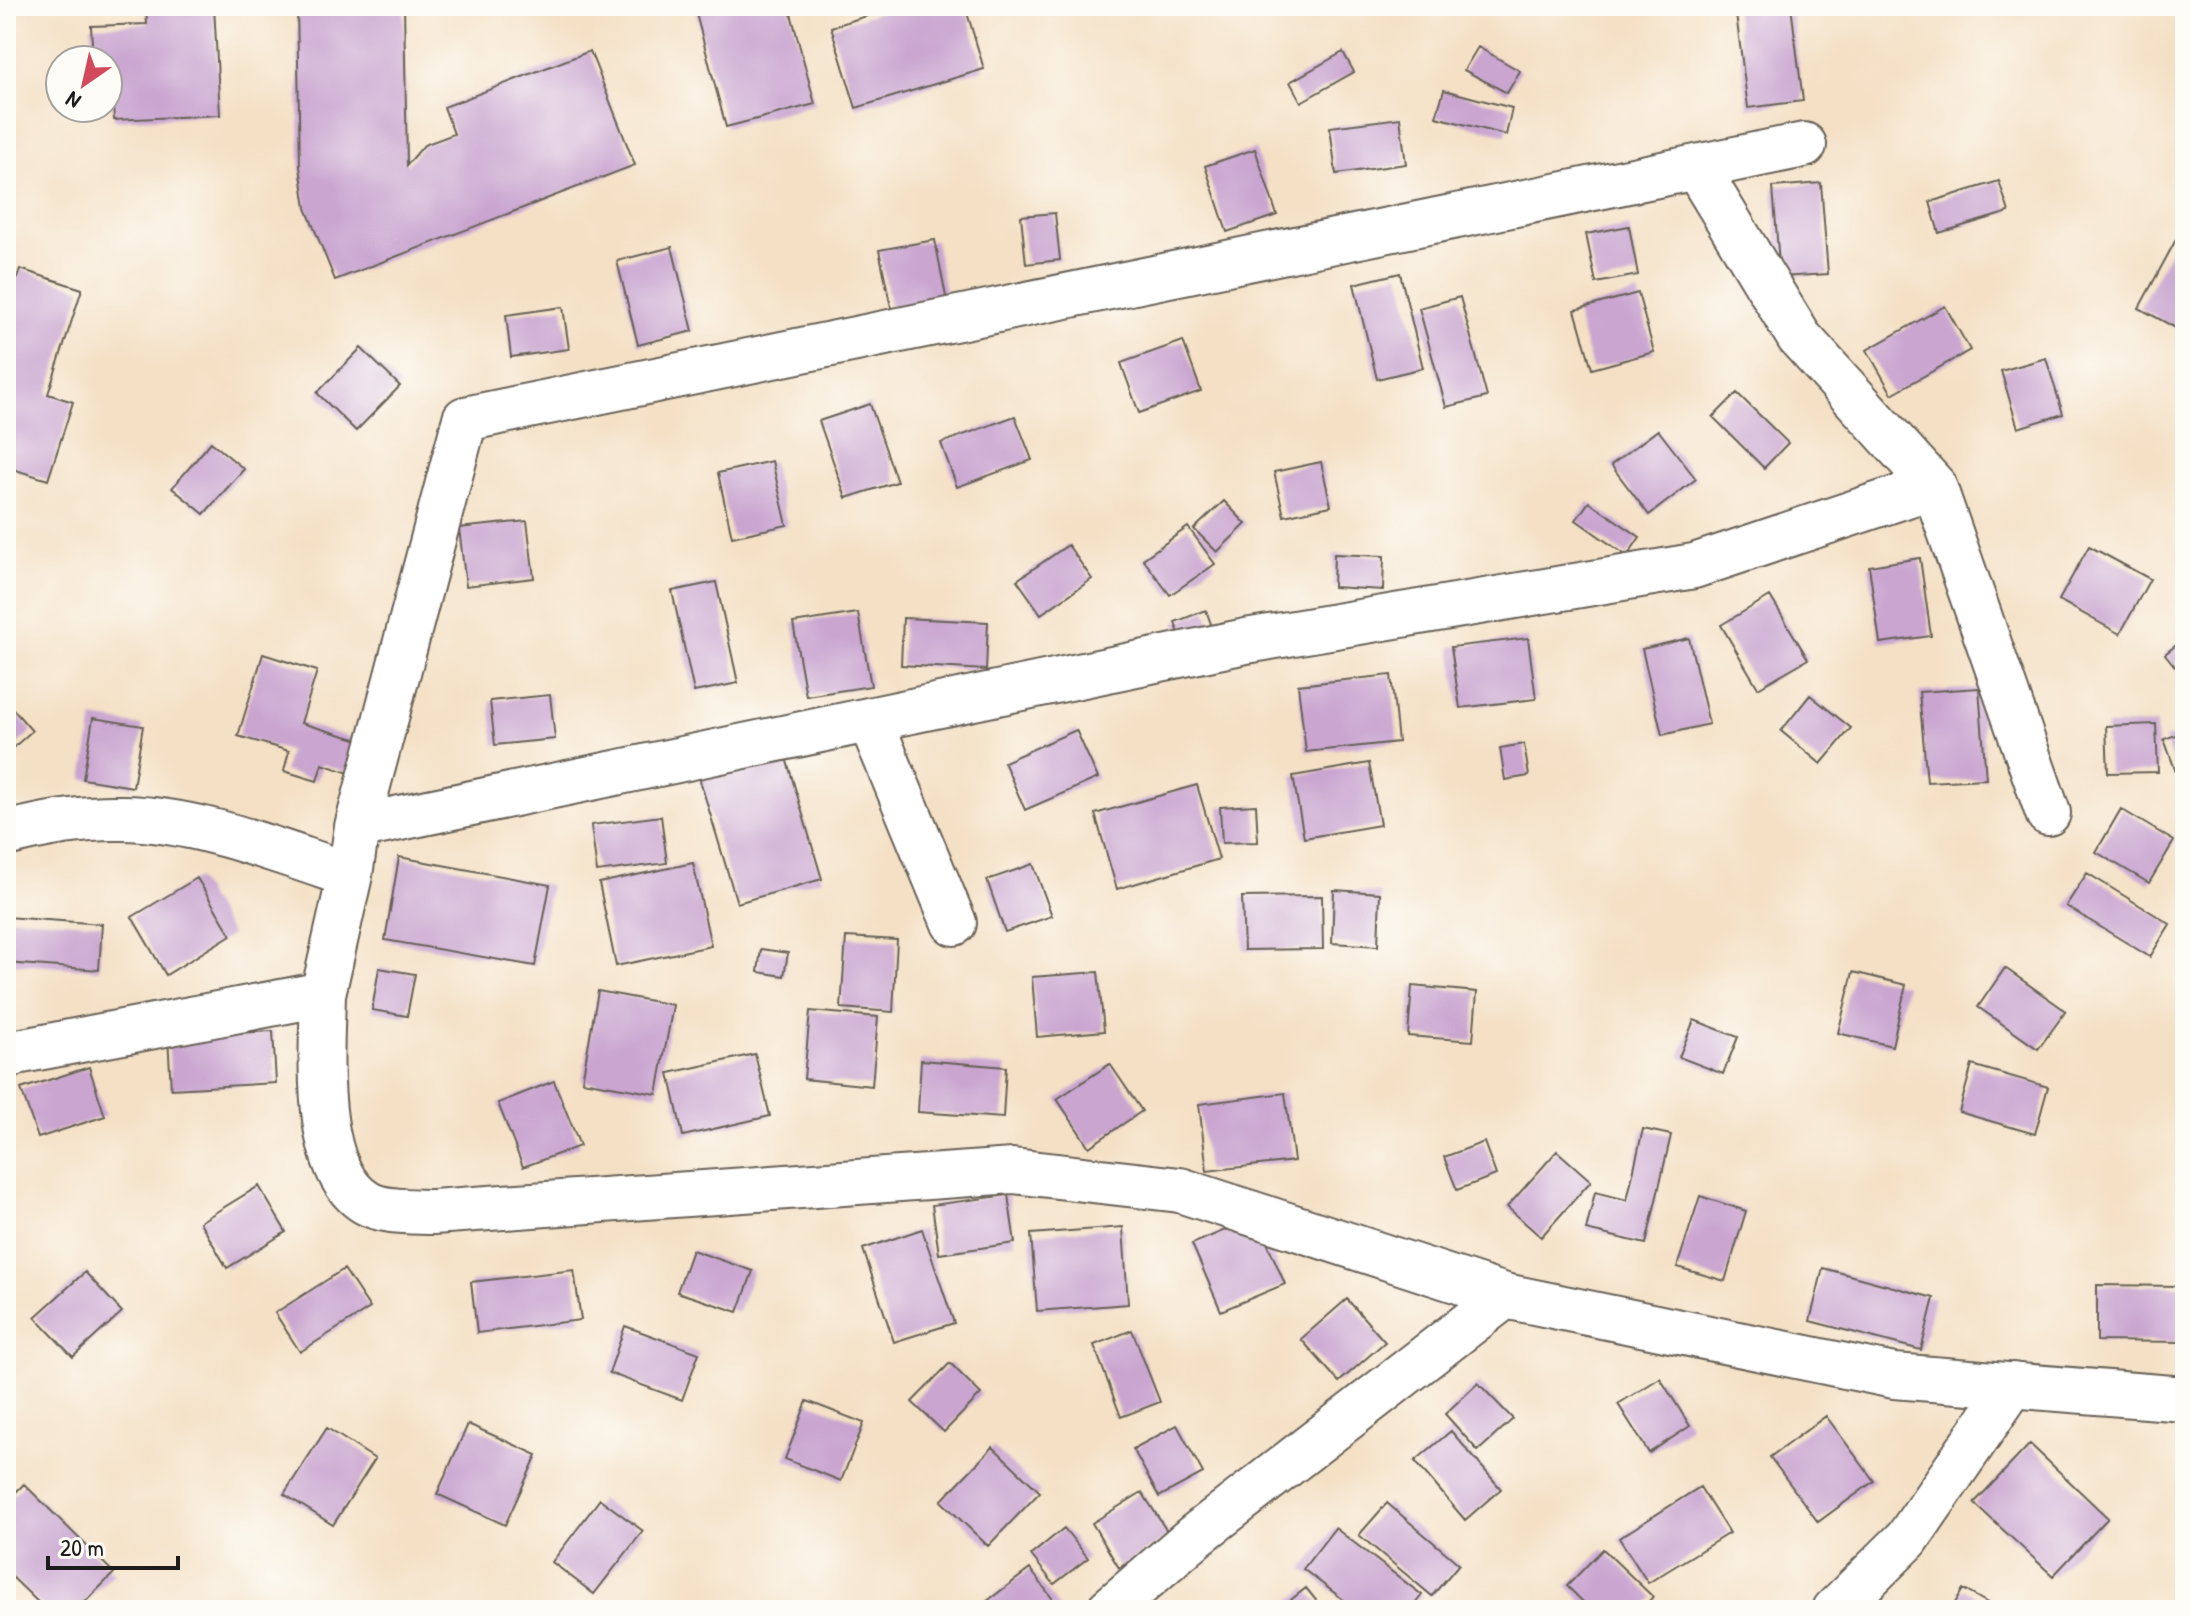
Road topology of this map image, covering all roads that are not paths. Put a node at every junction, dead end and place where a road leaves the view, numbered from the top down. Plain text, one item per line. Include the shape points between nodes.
1 (1804, 145) dead end
2 (1696, 167) junction
3 (1934, 486) junction
4 (870, 720) junction
5 (2048, 813) dead end
6 (357, 827) junction
7 (6, 834) edge
8 (350, 875) junction
9 (954, 923) dead end
10 (323, 994) junction
11 (6, 1058) edge
12 (1505, 1296) junction
13 (2013, 1385) junction
14 (2185, 1399) edge
15 (1109, 1610) edge
16 (1835, 1610) edge

1 - 2 street
2 - 3 street via 1799,337
2 - 6 street via 465,419
3 - 4 street via 1694,566 1246,641
3 - 5 street
4 - 6 street
4 - 9 street
6 - 8 street
7 - 8 street via 54,822 124,818 237,838
8 - 10 street
10 - 11 street
10 - 12 street via 321,1090 333,1148 339,1172 352,1192 370,1204 433,1212 1013,1171 1180,1190
12 - 13 street via 1894,1376
12 - 15 street via 1195,1536
13 - 14 street
13 - 16 street via 1907,1539

